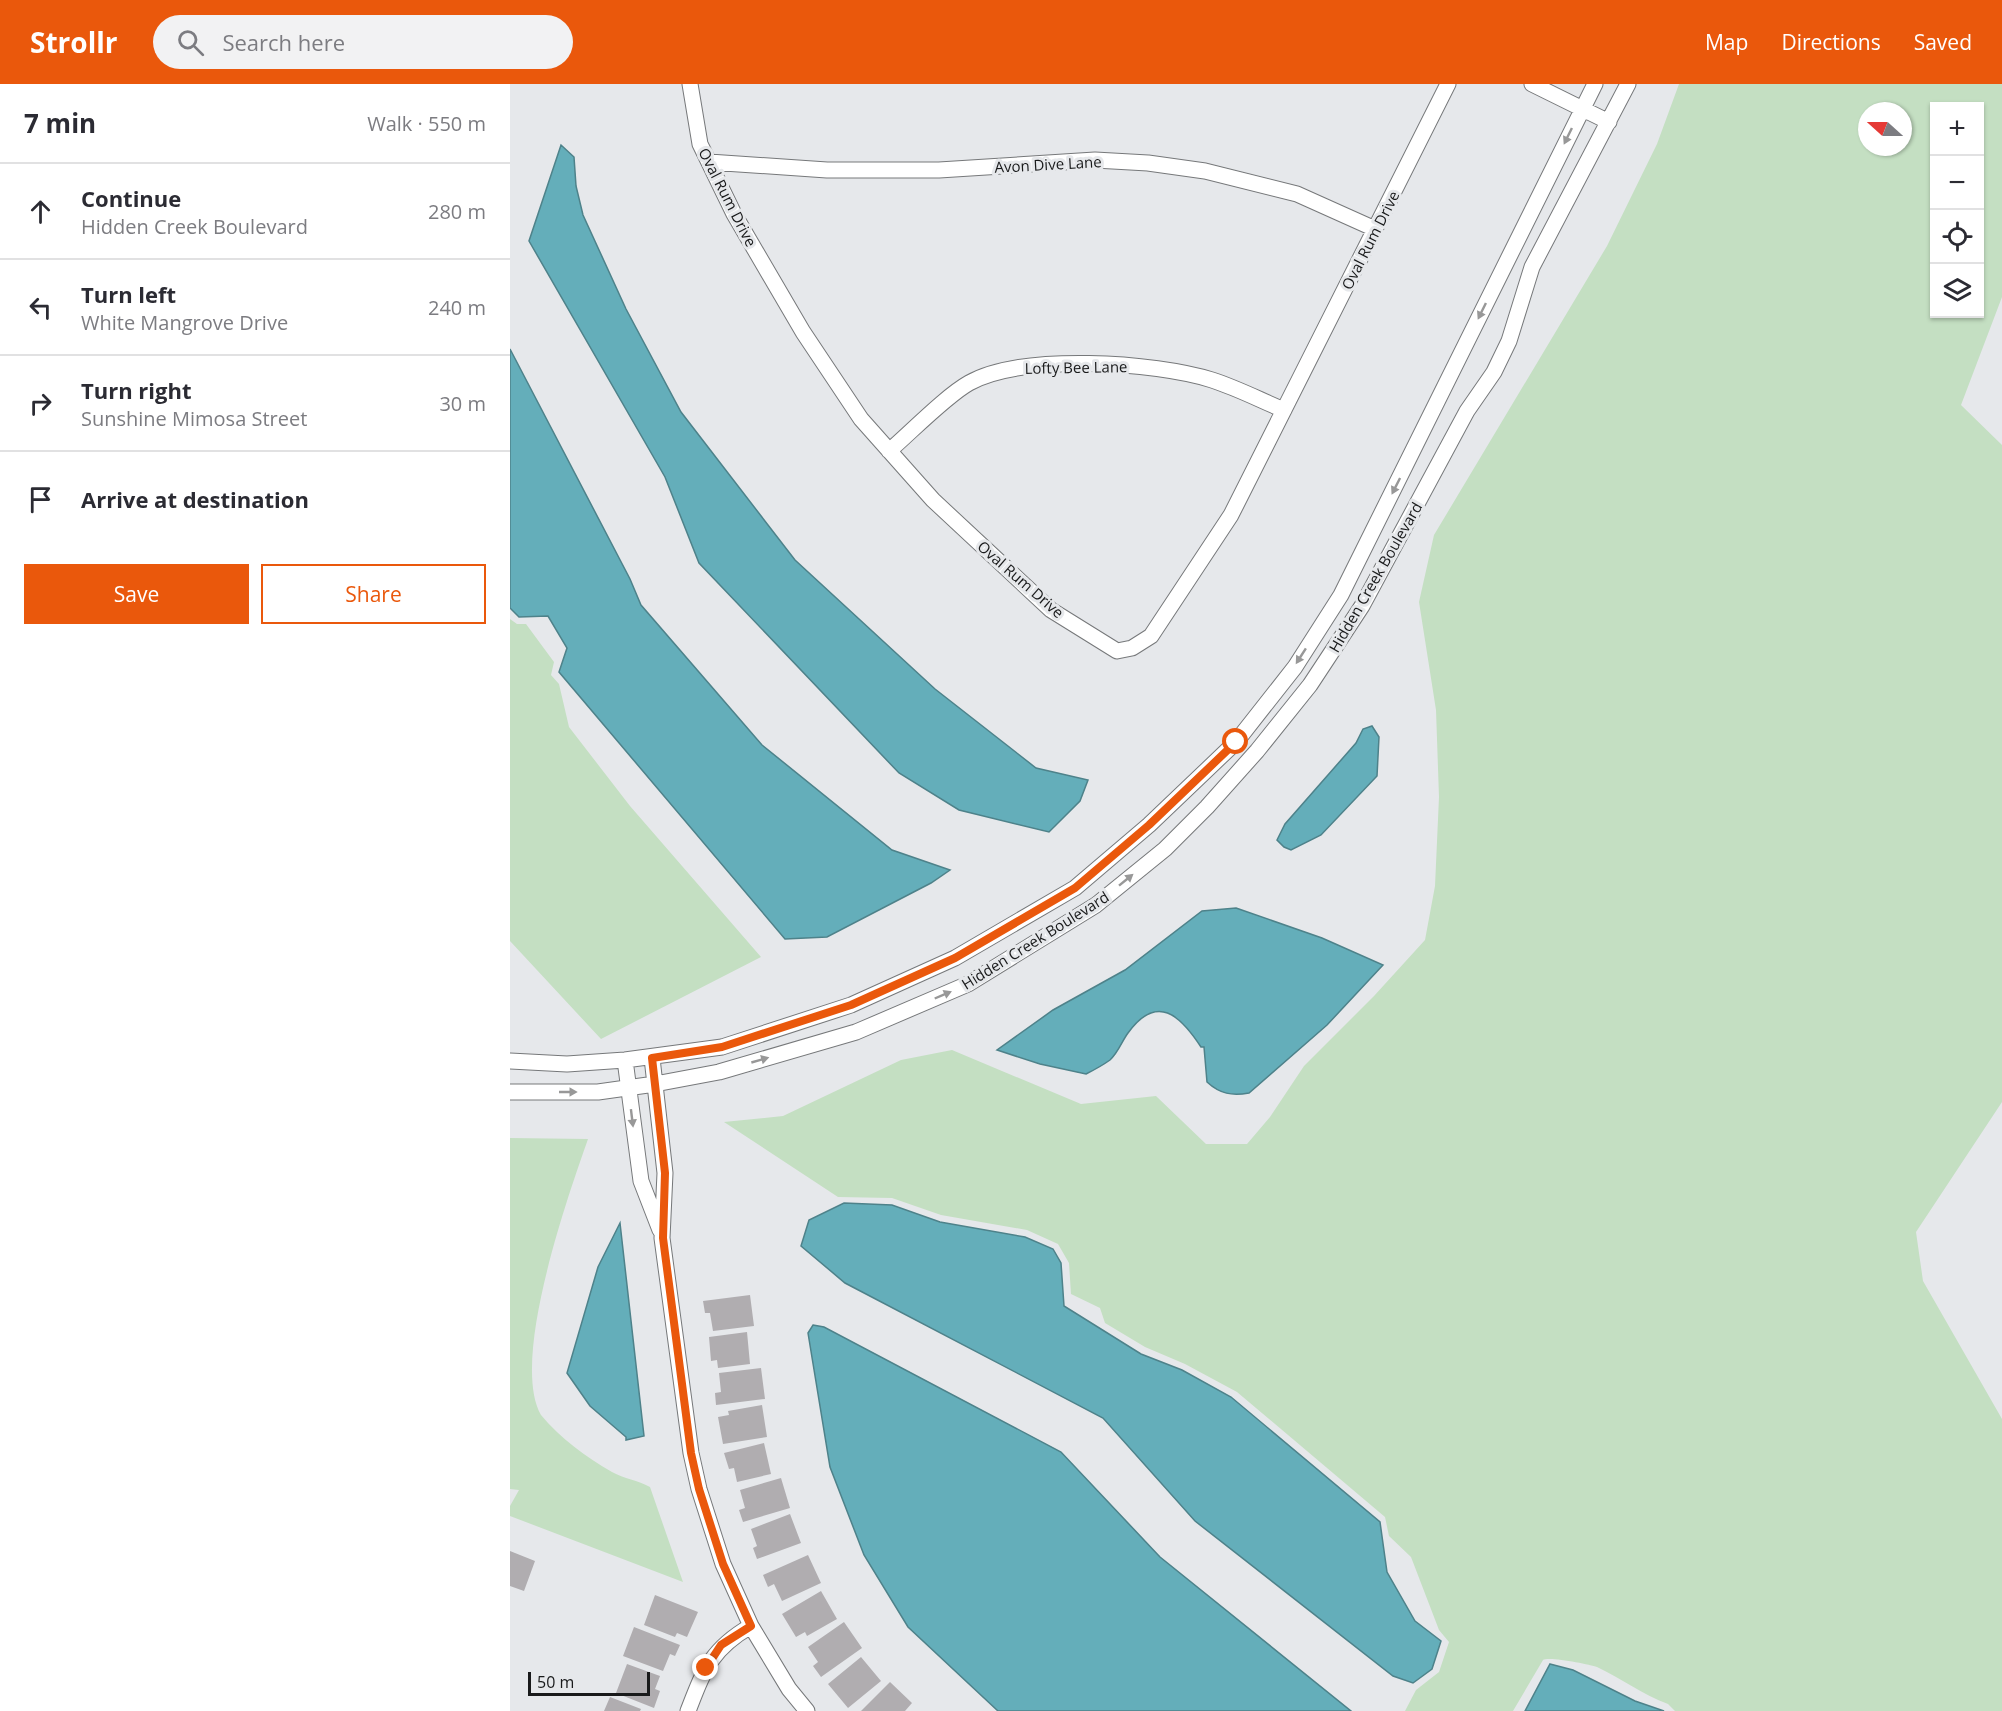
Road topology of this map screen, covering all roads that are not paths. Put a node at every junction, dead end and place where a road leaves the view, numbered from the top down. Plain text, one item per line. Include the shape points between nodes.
1 (690, 84) edge
2 (1448, 84) edge
3 (1532, 84) edge
4 (1594, 84) edge
5 (1628, 84) edge
6 (1582, 108) junction
7 (1609, 122) junction
8 (709, 162) junction
9 (1375, 229) junction
10 (1284, 410) junction
11 (889, 450) junction
12 (652, 1058) junction
13 (625, 1060) junction
14 (510, 1061) edge
15 (655, 1084) junction
16 (628, 1088) junction
17 (510, 1092) edge
18 (663, 1238) junction
19 (751, 1626) junction
20 (688, 1711) edge
21 (807, 1711) edge

1 - 8 street, Oval Rum Drive via 700,144
2 - 9 street, Oval Rum Drive
3 - 6 street
4 - 6 street, Hidden Creek Boulevard
5 - 7 street, Hidden Creek Boulevard
6 - 7 street
6 -> 12 street, Hidden Creek Boulevard via 1341,594 1295,667 1236,742 1149,825 1075,888 955,958 851,1005 722,1047
15 -> 7 street, Hidden Creek Boulevard via 719,1072 856,1032 968,984 1096,905 1165,849 1207,807 1310,685 1362,606 1467,411 1494,372 1509,341 1532,267
8 - 9 street, Avon Dive Lane via 827,170 939,170 1095,160 1148,163 1205,171 1297,194
8 - 11 street, Oval Rum Drive via 734,214 803,332 861,419
9 - 10 street, Oval Rum Drive
10 - 11 street, Lofty Bee Lane via 1210,380 1152,367 1060,364 998,370 968,383
10 - 11 street, Oval Rum Drive via 1231,515 1190,581 1151,636 1132,648 1117,651 1051,610 933,500
12 - 13 street, Hidden Creek Boulevard
12 - 15 street
13 - 14 street, Hidden Creek Boulevard via 567,1064
13 - 16 street
15 - 16 street, Hidden Creek Boulevard
15 - 18 street via 665,1173
17 -> 16 street, Hidden Creek Boulevard
16 -> 18 street via 640,1181
18 - 19 street via 695,1471 723,1564
19 - 20 street via 730,1638 713,1655
19 - 21 street

